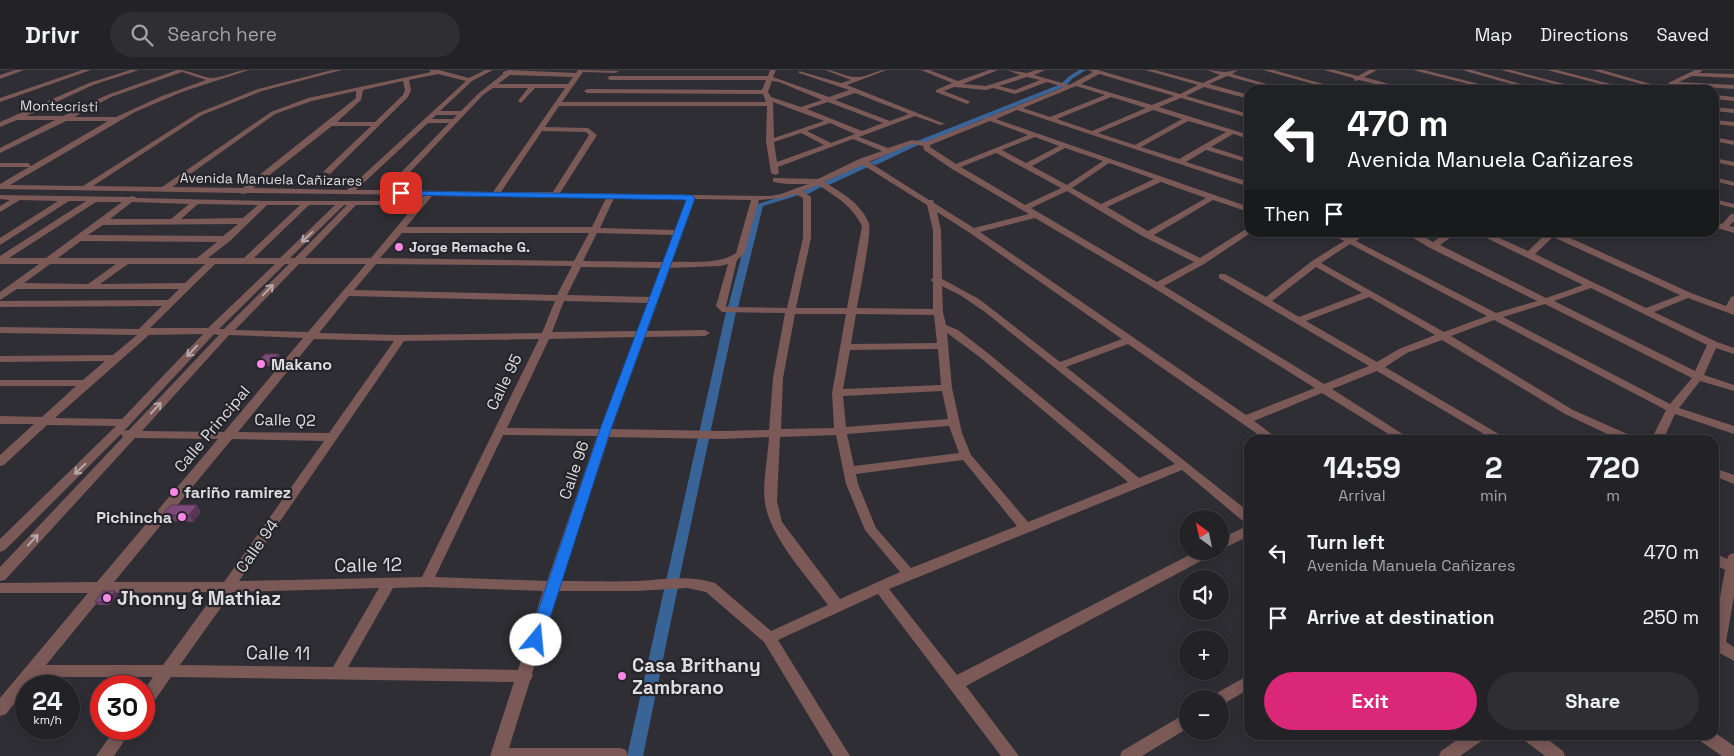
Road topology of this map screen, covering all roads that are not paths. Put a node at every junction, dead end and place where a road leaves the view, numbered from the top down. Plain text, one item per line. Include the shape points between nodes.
1 (21, 70) edge
2 (88, 70) edge
3 (136, 70) edge
4 (182, 70) edge
5 (234, 70) edge
6 (246, 70) edge
7 (339, 70) edge
8 (616, 70) edge
9 (741, 70) edge
10 (773, 70) edge
11 (828, 70) edge
12 (884, 70) edge
13 (924, 70) edge
14 (995, 70) edge
15 (1010, 70) edge
16 (1042, 70) edge
17 (1148, 70) edge
18 (1210, 70) edge
19 (1235, 70) edge
20 (1266, 70) edge
21 (1328, 70) edge
22 (1374, 70) edge
23 (1416, 70) edge
24 (1467, 70) edge
25 (1504, 70) edge
26 (1539, 70) edge
27 (1550, 70) edge
28 (1595, 70) edge
29 (1614, 70) edge
30 (1700, 70) edge
31 (435, 71) edge
32 (1098, 71) edge
33 (487, 72) edge
34 (510, 72) edge
35 (579, 72) edge
36 (801, 72) dead end
37 (1607, 73) junction
38 (1226, 74) junction
39 (1691, 74) junction
40 (1028, 75) junction
41 (1734, 76) edge
42 (0, 77) edge
43 (1531, 77) junction
44 (206, 78) junction
45 (406, 78) junction
46 (610, 78) junction
47 (664, 78) junction
48 (769, 78) junction
49 (1358, 78) junction
50 (738, 79) junction
51 (855, 79) junction
52 (470, 80) junction
53 (1047, 80) junction
54 (1351, 82) dead end
55 (1671, 83) junction
56 (954, 84) junction
57 (1512, 84) junction
58 (841, 85) junction
59 (1204, 85) junction
60 (1267, 85) edge
61 (1327, 85) edge
62 (1387, 85) edge
63 (1473, 85) edge
64 (1516, 85) edge
65 (1564, 85) edge
66 (1611, 85) edge
67 (1648, 85) edge
68 (1668, 85) edge
69 (1702, 85) edge
70 (491, 86) junction
71 (533, 86) junction
72 (569, 86) junction
73 (993, 86) junction
74 (1073, 86) junction
75 (1719, 86) edge
76 (360, 87) junction
77 (1734, 87) edge
78 (587, 91) dead end
79 (602, 91) junction
80 (655, 91) junction
81 (854, 91) junction
82 (454, 94) junction
83 (463, 94) dead end
84 (472, 94) dead end
85 (481, 94) junction
86 (1110, 95) junction
87 (1180, 96) junction
88 (1244, 96) edge
89 (768, 98) junction
90 (1719, 98) edge
91 (1734, 99) edge
92 (0, 100) edge
93 (828, 100) junction
94 (521, 101) dead end
95 (967, 102) dead end
96 (556, 104) junction
97 (647, 105) junction
98 (1150, 107) junction
99 (1016, 108) junction
100 (801, 109) junction
101 (1719, 110) edge
102 (1734, 111) edge
103 (434, 113) junction
104 (463, 113) junction
105 (915, 114) junction
106 (1244, 115) edge
107 (0, 118) edge
108 (14, 118) junction
109 (61, 118) junction
110 (987, 118) junction
111 (1188, 118) junction
112 (108, 119) junction
113 (117, 119) junction
114 (1051, 119) junction
115 (425, 121) junction
116 (456, 121) junction
117 (831, 121) junction
118 (1719, 122) edge
119 (330, 124) junction
120 (377, 124) junction
121 (892, 124) junction
122 (942, 124) dead end
123 (1734, 124) edge
124 (0, 125) edge
125 (542, 129) junction
126 (801, 132) junction
127 (1232, 132) junction
128 (1092, 133) junction
129 (862, 134) junction
130 (1034, 135) junction
131 (1244, 135) edge
132 (1734, 137) edge
133 (854, 138) junction
134 (1719, 139) edge
135 (1722, 140) junction
136 (770, 141) junction
137 (923, 143) junction
138 (1734, 143) edge
139 (1065, 145) junction
140 (832, 146) junction
141 (1136, 147) junction
142 (1206, 148) junction
143 (886, 150) junction
144 (996, 150) junction
145 (0, 151) edge
146 (1244, 159) edge
147 (862, 161) junction
148 (1108, 161) junction
149 (1719, 161) edge
150 (1180, 162) junction
151 (0, 164) edge
152 (1734, 164) edge
153 (28, 165) junction
154 (774, 166) junction
155 (1026, 166) junction
156 (955, 167) junction
157 (326, 172) dead end
158 (1161, 179) junction
159 (776, 180) junction
160 (1719, 180) edge
161 (817, 181) junction
162 (1244, 181) edge
163 (1734, 184) edge
164 (0, 185) edge
165 (1067, 188) junction
166 (83, 189) junction
167 (163, 190) junction
168 (144, 191) junction
169 (797, 191) junction
170 (243, 192) junction
171 (26, 193) junction
172 (348, 193) junction
173 (386, 193) junction
174 (430, 193) junction
175 (495, 194) junction
176 (555, 195) junction
177 (782, 196) junction
178 (0, 197) edge
179 (611, 197) junction
180 (1213, 197) junction
181 (69, 198) junction
182 (95, 198) junction
183 (691, 198) junction
184 (132, 199) junction
185 (755, 199) junction
186 (198, 201) junction
187 (930, 202) junction
188 (1719, 202) edge
189 (265, 203) junction
190 (307, 203) junction
191 (342, 203) junction
192 (354, 203) junction
193 (422, 203) junction
194 (1734, 206) edge
195 (1024, 208) junction
196 (1099, 208) junction
197 (1244, 208) edge
198 (0, 210) edge
199 (1035, 215) junction
200 (1734, 216) edge
201 (174, 221) junction
202 (246, 221) junction
203 (101, 222) junction
204 (1719, 226) edge
205 (1723, 227) junction
206 (399, 230) junction
207 (595, 230) junction
208 (1734, 230) edge
209 (973, 231) junction
210 (678, 232) junction
211 (1244, 234) edge
212 (1147, 235) junction
213 (1342, 237) edge
214 (1358, 237) edge
215 (1416, 237) edge
216 (1446, 237) edge
217 (1489, 237) edge
218 (1549, 237) edge
219 (1562, 237) edge
220 (80, 238) junction
221 (227, 239) junction
222 (0, 242) edge
223 (1351, 242) junction
224 (1433, 246) junction
225 (1529, 255) junction
226 (733, 259) junction
227 (0, 260) edge
228 (48, 261) junction
229 (126, 261) junction
230 (199, 261) junction
231 (213, 261) junction
232 (246, 261) junction
233 (281, 261) junction
234 (296, 261) junction
235 (374, 261) junction
236 (1201, 262) junction
237 (579, 264) junction
238 (1315, 264) junction
239 (666, 265) junction
240 (1222, 276) dead end
241 (936, 280) junction
242 (1591, 285) junction
243 (15, 286) junction
244 (188, 286) junction
245 (1157, 286) junction
246 (90, 287) junction
247 (346, 294) junction
248 (1369, 294) junction
249 (1688, 295) junction
250 (0, 297) edge
251 (561, 297) junction
252 (1734, 299) edge
253 (653, 300) junction
254 (1267, 301) junction
255 (1546, 301) junction
256 (171, 302) junction
257 (0, 304) edge
258 (790, 310) junction
259 (851, 311) junction
260 (1647, 311) junction
261 (1732, 311) edge
262 (938, 312) junction
263 (1493, 316) junction
264 (1299, 320) junction
265 (941, 327) junction
266 (0, 330) edge
267 (144, 331) junction
268 (211, 331) junction
269 (226, 333) junction
270 (705, 333) dead end
271 (546, 335) junction
272 (640, 335) junction
273 (311, 336) junction
274 (1443, 336) junction
275 (401, 338) junction
276 (1130, 340) junction
277 (1712, 344) junction
278 (943, 346) junction
279 (845, 347) junction
280 (1734, 350) edge
281 (116, 358) junction
282 (0, 359) edge
283 (1058, 366) junction
284 (1377, 367) junction
285 (1698, 377) junction
286 (86, 383) junction
287 (0, 384) edge
288 (947, 388) junction
289 (1734, 388) edge
290 (1322, 390) junction
291 (837, 393) junction
292 (1672, 409) junction
293 (0, 420) edge
294 (1245, 420) junction
295 (46, 421) junction
296 (954, 422) junction
297 (126, 423) junction
298 (1734, 430) edge
299 (499, 431) junction
300 (841, 431) junction
301 (605, 432) junction
302 (775, 432) junction
303 (116, 433) junction
304 (131, 434) junction
305 (228, 435) junction
306 (1267, 435) edge
307 (1398, 435) edge
308 (1494, 435) edge
309 (1619, 435) edge
310 (1659, 435) edge
311 (333, 437) junction
312 (966, 456) junction
313 (2, 459) edge
314 (1184, 465) junction
315 (849, 471) junction
316 (1719, 474) edge
317 (1734, 480) edge
318 (1137, 483) junction
319 (1244, 515) edge
320 (1026, 528) junction
321 (1244, 533) edge
322 (1229, 540) edge
323 (1, 545) edge
324 (1719, 559) edge
325 (1192, 560) edge
326 (1733, 563) edge
327 (909, 574) junction
328 (0, 576) edge
329 (426, 582) junction
330 (389, 583) junction
331 (552, 586) junction
332 (102, 587) junction
333 (228, 587) junction
334 (880, 587) junction
335 (0, 588) edge
336 (837, 606) junction
337 (1719, 630) edge
338 (769, 638) junction
339 (1719, 646) edge
340 (1734, 655) edge
341 (167, 671) junction
342 (31, 672) junction
343 (337, 673) junction
344 (525, 676) junction
345 (1244, 683) edge
346 (956, 684) junction
347 (155, 687) edge
348 (1229, 693) edge
349 (0, 708) edge
350 (1179, 725) edge
351 (116, 740) edge
352 (1469, 740) edge
353 (1536, 740) edge
354 (1712, 740) edge
355 (620, 755) edge
356 (1734, 755) edge
357 (104, 756) edge
358 (498, 756) edge
359 (842, 756) edge
360 (1012, 756) edge
361 (1128, 756) edge
362 (1447, 756) edge
363 (1557, 756) edge

1 - 42 street
2 - 92 street
3 - 108 street via 91,84
4 - 44 street
4 - 109 street via 118,92
5 - 44 street
6 - 44 street
7 - 166 street via 260,90 200,114
8 - 35 street
8 - 46 street
9 - 50 street
10 - 48 street
11 - 51 street
12 - 51 street
13 - 56 street
14 - 56 street
15 - 40 street
16 - 40 street
17 - 59 street
18 - 38 street
19 - 38 street
20 - 61 street
21 - 49 street
22 - 49 street
23 - 63 street
24 - 57 street
25 - 43 street
26 - 43 street
27 - 66 street
28 - 37 street
29 - 37 street
30 - 39 street
31 - 45 street
31 - 52 street
32 - 74 street, Avenida Manuela Cañizares
32 - 87 street
33 - 34 street
33 - 52 street
34 - 35 street
34 - 70 street
35 - 72 street
36 - 58 street
37 - 67 street
38 - 59 street
38 - 60 street
39 - 41 street
39 - 55 street
40 - 53 street
40 - 73 street
43 - 57 street
43 - 65 street
44 - 112 street via 152,97
44 - 113 street
45 - 76 street
45 - 120 street via 406,96
46 - 47 street
46 - 79 street
47 - 50 street
47 - 80 street
48 - 50 street
48 - 89 street
48 - 93 street
49 - 54 street
49 - 62 street
51 - 58 street
52 - 82 street
53 - 73 street via 1015,92
53 - 74 street
55 - 68 street
55 - 69 street
56 - 73 street
56 - 95 street via 938,91
57 - 64 street
58 - 81 street
59 - 87 street
59 - 88 street
70 - 71 street
70 - 85 street
71 - 72 street
71 - 94 street
72 - 96 street
74 - 86 street
74 - 99 street, Avenida Manuela Cañizares
75 - 77 street
76 - 119 street via 358,99
76 - 167 street via 273,112
78 - 79 street
79 - 80 street
80 - 89 street
80 - 97 street
81 - 93 street
81 - 105 street
82 - 83 street
82 - 103 street
84 - 85 street
85 - 104 street
86 - 98 street
86 - 114 street
87 - 98 street
87 - 106 street
89 - 97 street
89 - 100 street
89 - 136 street
90 - 91 street
93 - 100 street
93 - 121 street
96 - 97 street
96 - 125 street
98 - 111 street
98 - 128 street
99 - 110 street, Avenida Manuela Cañizares
99 - 114 street
100 - 117 street
101 - 102 street
103 - 104 street
103 - 115 street
104 - 116 street
105 - 121 street
105 - 122 street
107 - 108 street, Montecristi
108 - 109 street, Montecristi
108 - 124 street
109 - 112 street, Montecristi
109 - 145 street
110 - 130 street
110 - 137 street, Avenida Manuela Cañizares
111 - 127 street
111 - 141 street
112 - 113 street, Montecristi
112 - 153 street
113 - 164 street
114 - 128 street
115 - 116 street
115 - 172 street
116 - 173 street
117 - 126 street
117 - 129 street
118 - 123 street
119 - 120 street
119 - 170 street
120 - 157 street
121 - 129 street
125 - 175 street
125 - 176 street via 588,130 593,134
126 - 136 street
126 - 140 street
127 - 131 street
127 - 142 street
128 - 141 street
129 - 133 street
130 - 139 street
130 - 144 street
132 - 135 street
133 - 140 street
133 - 143 street
134 - 135 street
135 - 138 street
136 - 154 street
137 - 143 street, Avenida Manuela Cañizares via 908,142
137 - 156 street
139 - 148 street
139 - 155 street
140 - 154 street
141 - 150 street
142 - 146 street
142 - 150 street
143 - 147 street, Avenida Manuela Cañizares
144 - 155 street
144 - 156 street
147 - 161 street, Avenida Manuela Cañizares
147 - 187 street
148 - 158 street
148 - 165 street
149 - 152 street
150 - 162 street
151 - 153 street
153 - 164 street
154 - 159 street
155 - 165 street
156 - 195 street
158 - 180 street
158 - 196 street
159 - 161 street
159 - 177 street
160 - 163 street
161 - 169 street, Avenida Manuela Cañizares
161 - 259 street via 860,212 866,226
164 - 171 street, Avenida Manuela Cañizares
165 - 195 street
165 - 196 street
166 - 168 street, Avenida Manuela Cañizares
166 - 171 street, Avenida Manuela Cañizares
167 - 168 street, Avenida Manuela Cañizares
167 - 170 street, Avenida Manuela Cañizares
168 - 184 street
169 - 177 street, Avenida Manuela Cañizares
169 - 258 street via 807,197 807,238
170 - 172 street, Avenida Manuela Cañizares
171 - 178 street
171 - 181 street
171 - 198 street
172 - 173 street, Avenida Manuela Cañizares
173 - 174 street, Avenida Manuela Cañizares
174 - 175 street, Avenida Manuela Cañizares
174 - 193 street, Calle Principal
175 - 176 street, Avenida Manuela Cañizares
176 - 179 street, Avenida Manuela Cañizares
177 - 185 street, Avenida Manuela Cañizares
179 - 183 street, Avenida Manuela Cañizares
179 - 207 street, Calle 95
180 - 197 street
180 - 212 street
181 - 182 street
181 - 222 street
182 - 184 street
182 - 227 street
183 - 185 street, Avenida Manuela Cañizares
183 - 210 street, Calle 96
184 - 186 street
184 - 203 street
185 - 226 street via 740,254
186 - 189 street
186 - 201 street
187 - 209 street
187 - 241 street via 937,230
188 - 194 street
189 - 190 street
189 - 202 street
190 - 191 street
190 - 232 street
191 - 192 street
191 -> 233 street
192 - 193 street
192 - 234 street
193 - 206 street, Calle Principal
195 - 199 street
196 - 212 street
199 - 209 street
199 - 245 street
200 - 205 street
201 - 202 street
201 - 203 street
202 - 221 street
203 - 220 street
204 - 205 street
205 - 208 street
206 - 207 street
206 - 235 street, Calle Principal
207 - 210 street
207 - 237 street, Calle 95
209 - 276 street
210 - 239 street, Calle 96
211 - 236 street
212 - 236 street
213 - 223 street
214 - 223 street
215 - 224 street
216 - 224 street
217 - 225 street
218 - 225 street
219 - 249 street
220 - 221 street
220 - 228 street
221 - 230 street
223 - 238 street
223 - 263 street
224 - 255 street
225 - 242 street
226 - 239 street via 720,263
226 - 258 street via 722,308
227 - 228 street
228 - 229 street
228 - 243 street
229 - 230 street
229 - 246 street
230 - 231 street
231 - 232 street
231 - 244 street
232 - 233 street
233 - 234 street
233 - 268 street
234 - 235 street
269 -> 234 street
235 - 237 street
235 - 247 street, Calle Principal
236 - 245 street
237 - 239 street
237 - 251 street, Calle 95
238 - 248 street
238 - 254 street
239 - 253 street, Calle 96
240 - 254 street
241 - 262 street
241 - 283 street via 950,285 978,304
242 - 255 street
242 - 260 street
243 - 246 street
243 - 250 street
244 - 246 street
244 - 256 street
245 - 290 street
247 - 251 street
247 - 273 street, Calle Principal
248 - 264 street
248 - 274 street
249 - 260 street
249 - 261 street
251 - 253 street
251 - 271 street, Calle 95
252 - 261 street
253 - 272 street, Calle 96
254 - 264 street
255 - 263 street
255 - 285 street
256 - 257 street
256 - 267 street
258 - 259 street
258 - 302 street via 778,378
259 - 262 street
259 - 279 street
260 - 277 street
262 - 265 street
263 - 274 street
263 - 292 street
264 - 284 street
265 - 278 street
265 - 318 street via 954,332 985,356
266 - 267 street
267 - 268 street
267 - 281 street
268 - 269 street
268 -> 297 street
269 - 273 street
304 -> 269 street
270 - 272 street
271 - 272 street
271 - 275 street
271 - 299 street, Calle 95
272 - 301 street, Calle 96
273 - 275 street
273 - 305 street, Calle Principal
274 - 284 street via 1404,351
274 - 309 street via 1569,412
275 - 311 street, Calle 94
276 - 283 street
276 - 294 street
277 - 280 street
277 - 285 street
278 - 279 street
278 - 288 street
279 - 291 street
281 - 282 street
281 - 286 street
283 - 314 street
284 - 290 street
284 - 308 street
285 - 289 street
285 - 292 street
286 - 287 street
286 - 295 street
288 - 291 street
288 - 296 street
290 - 294 street
290 - 307 street
291 - 300 street
292 - 298 street
292 - 310 street
293 - 295 street
294 - 306 street
295 - 297 street
295 - 313 street
296 - 300 street
296 - 312 street
297 - 303 street
299 - 301 street
299 - 329 street, Calle 95
300 - 302 street
300 - 315 street
301 - 302 street via 722,435
301 - 331 street, Calle 96
302 - 336 street via 771,501 776,522
303 - 304 street, Calle Q2
303 -> 323 street
304 - 305 street, Calle Q2
328 -> 304 street
305 - 311 street, Calle Q2
305 - 332 street, Calle Principal
311 - 333 street, Calle 94
312 - 315 street
312 - 320 street
314 - 318 street
314 - 319 street
315 - 327 street via 871,530
316 - 317 street
318 - 320 street
320 - 327 street
321 - 322 street
324 - 326 street
325 - 346 street
326 - 337 street
327 - 334 street
329 - 330 street, Calle 12
329 - 331 street, Calle 12
330 - 333 street, Calle 12
330 - 343 street
331 - 338 street, Calle 12 via 687,583 710,587
331 - 344 street, Calle 96
332 - 333 street, Calle 12
332 - 335 street, Calle 12
332 - 342 street, Calle Principal
333 - 341 street, Calle 94
334 - 336 street
334 - 346 street
336 - 338 street
338 - 359 street, Calle 12
339 - 340 street
341 - 342 street, Calle 11
341 - 343 street, Calle 11
341 - 347 street, Calle 94
342 - 349 street, Calle Principal
343 - 344 street, Calle 11
344 - 358 street, Calle 96
345 - 348 street
346 - 360 street
350 - 361 street
351 - 357 street
352 - 362 street
353 - 363 street
354 - 356 street
355 - 358 street

